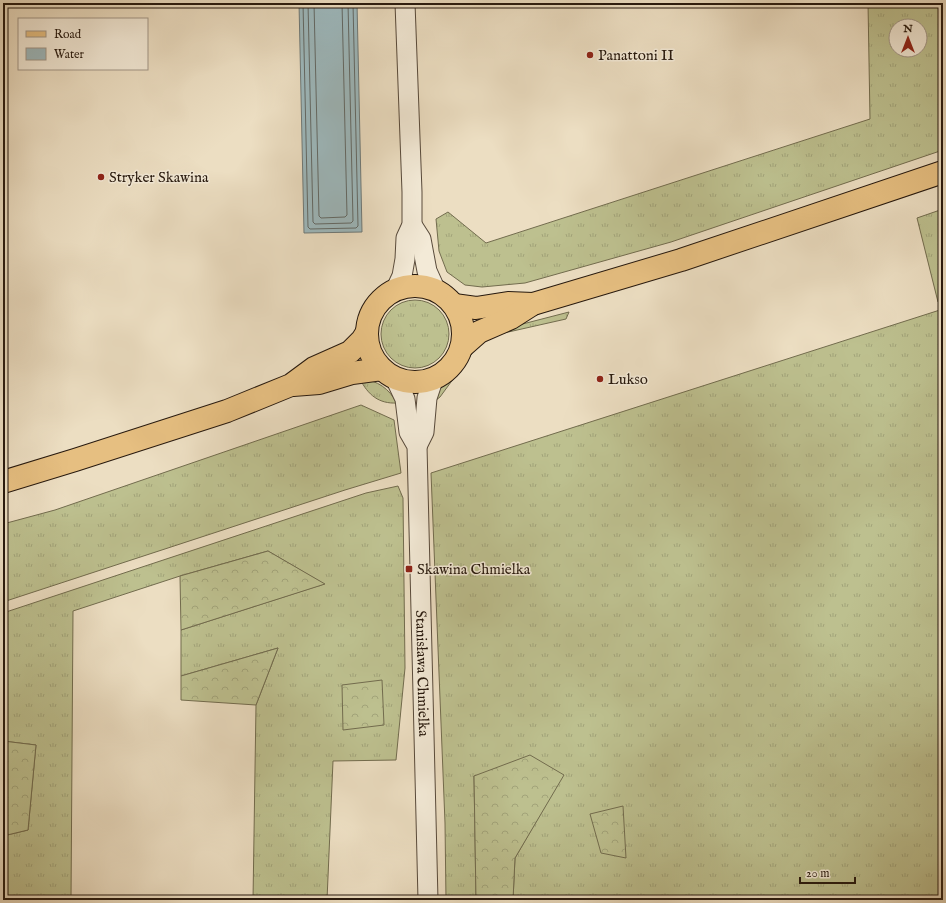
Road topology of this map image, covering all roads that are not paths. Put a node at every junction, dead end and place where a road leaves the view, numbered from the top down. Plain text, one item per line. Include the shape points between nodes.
1 (405, 3) edge
2 (943, 172) edge
3 (412, 225) junction
4 (436, 290) junction
5 (395, 291) junction
6 (533, 304) junction
7 (454, 305) junction
8 (367, 332) junction
9 (462, 347) junction
10 (389, 374) junction
11 (433, 380) junction
12 (291, 385) junction
13 (417, 446) junction
14 (3, 482) edge
15 (428, 900) edge

1 - 3 street
2 - 6 main road via 681,260
3 - 4 street via 421,239 426,270
3 - 5 street via 406,238 402,276
4 - 5 main road via 415,286
4 - 7 main road
5 - 8 main road via 387,295 375,308
6 - 7 main road via 508,303 476,308
6 - 9 main road via 511,318 479,332
7 - 9 main road via 463,325
8 - 10 main road via 370,352 375,361
8 - 12 main road via 350,352 314,368
9 - 11 main road via 455,363
10 - 11 main road via 405,382
10 - 12 main road via 352,373 319,383
10 - 13 street, Stanisława Chmielka via 405,399 409,432
11 - 13 street, Stanisława Chmielka via 427,398 424,432
12 - 14 main road via 227,411
13 - 15 street, Stanisława Chmielka

